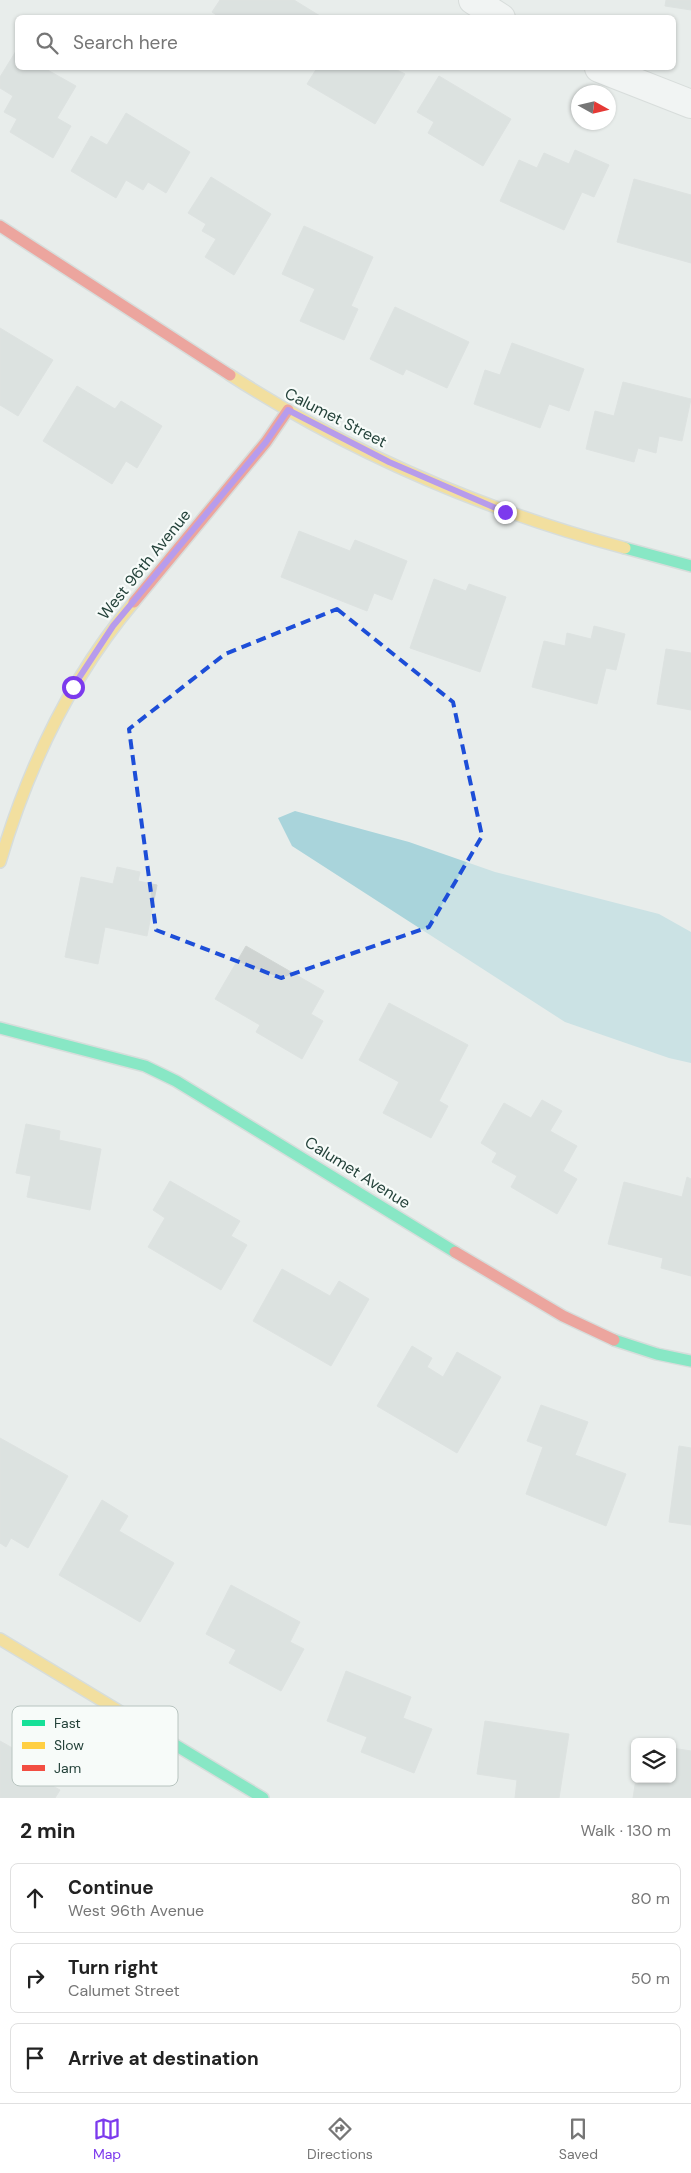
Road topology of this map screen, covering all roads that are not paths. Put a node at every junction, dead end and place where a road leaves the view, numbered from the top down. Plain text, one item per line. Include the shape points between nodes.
1 (473, 0) edge
2 (496, 15) edge
3 (603, 70) edge
4 (691, 104) edge
5 (0, 226) edge
6 (288, 410) junction
7 (691, 566) edge
8 (0, 862) edge
9 (0, 1028) edge
10 (691, 1361) edge
11 (0, 1639) edge
12 (111, 1706) edge
13 (178, 1747) edge
14 (263, 1798) edge

1 - 2 street
3 - 4 street
5 - 6 street, Calumet Street
6 - 7 street, Calumet Street via 389,462 505,512
6 - 8 street, West 96th Avenue via 266,442 113,626 73,687 41,747
9 - 10 street, Calumet Avenue via 145,1066 229,1112 563,1317 626,1345
11 - 12 street
13 - 14 street

